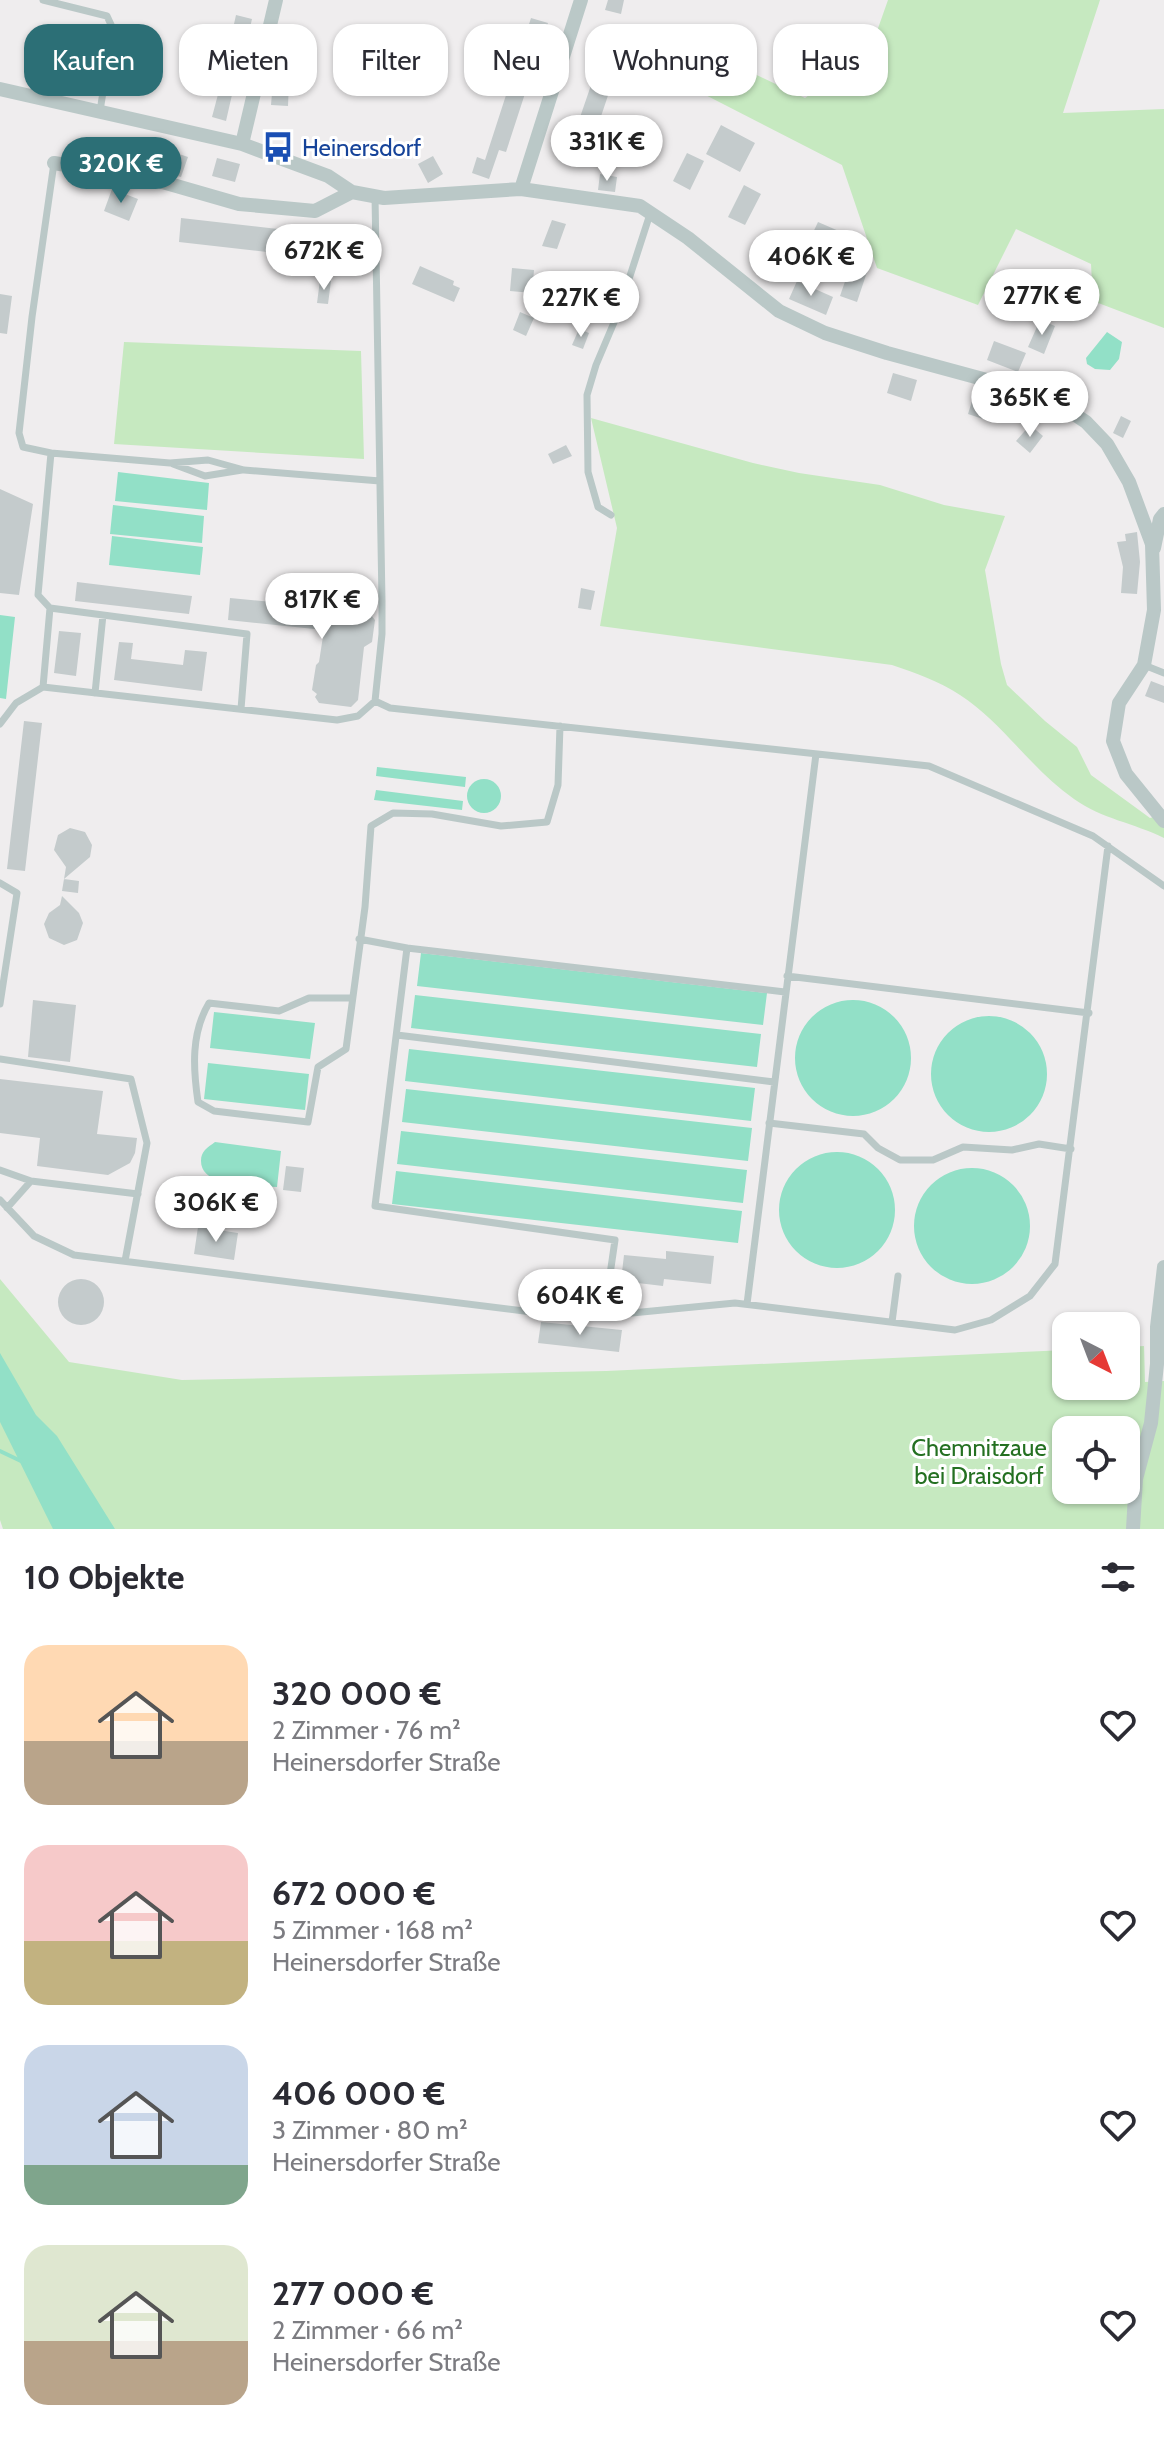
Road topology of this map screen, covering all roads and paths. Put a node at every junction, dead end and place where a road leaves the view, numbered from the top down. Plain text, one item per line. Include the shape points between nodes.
1 (43, 0) edge
2 (276, 0) edge
3 (581, 0) edge
4 (0, 89) edge
5 (100, 113) junction
6 (242, 144) junction
7 (54, 163) joint
8 (521, 189) junction
9 (352, 192) junction
10 (375, 196) junction
11 (650, 213) junction
12 (51, 453) junction
13 (170, 463) junction
14 (244, 470) junction
15 (380, 481) junction
16 (1164, 514) edge
17 (611, 515) dead end
18 (1153, 547) junction
19 (50, 608) junction
20 (103, 615) junction
21 (1144, 665) junction
22 (1164, 673) edge
23 (43, 687) junction
24 (95, 693) junction
25 (375, 701) junction
26 (241, 709) junction
27 (0, 724) edge
28 (560, 726) junction
29 (816, 754) junction
30 (1164, 821) edge
31 (1108, 846) junction
32 (0, 883) edge
33 (1164, 886) edge
34 (359, 939) junction
35 (407, 948) junction
36 (787, 976) junction
37 (785, 992) junction
38 (352, 998) junction
39 (0, 1004) edge
40 (1089, 1013) junction
41 (397, 1035) junction
42 (0, 1059) edge
43 (774, 1082) junction
44 (769, 1123) junction
45 (1071, 1149) junction
46 (0, 1170) edge
47 (31, 1181) junction
48 (138, 1194) junction
49 (0, 1200) edge
50 (7, 1208) junction
51 (125, 1261) junction
52 (1164, 1267) edge
53 (898, 1276) dead end
54 (747, 1304) junction
55 (604, 1316) junction
56 (892, 1322) junction
57 (1133, 1529) edge

1 - 5 lane via 107,16 113,29
2 - 6 street
3 - 8 street
4 - 5 street
5 - 6 street
6 - 9 street via 328,176
7 - 9 street via 159,181 239,204 315,211
7 - 12 lane via 19,433 23,447
8 - 10 street
8 - 11 street via 640,206
9 - 10 street
10 - 15 lane
11 - 17 lane via 587,395 588,472 598,507
11 - 18 street via 779,311 825,333 1056,402 1107,444 1129,482
12 - 13 lane
12 - 19 lane via 38,595
13 - 14 lane via 208,460
13 - 14 lane via 205,476
14 - 15 lane
15 - 25 lane via 382,634
16 - 18 street
18 - 21 street via 1154,610
19 - 20 lane
19 - 23 lane
20 - 24 lane
20 - 26 lane via 247,634
21 - 22 lane
21 - 30 street via 1119,703 1113,741 1126,774
23 - 24 lane
23 - 27 lane via 16,703
24 - 26 lane
25 - 26 lane via 358,716 337,720
25 - 28 lane via 390,708
28 - 29 lane
28 - 34 lane via 558,785 547,822 501,826 393,813 371,826
29 - 31 lane via 929,766
29 - 36 lane
31 - 33 lane
31 - 40 lane
32 - 39 lane via 17,893
34 - 35 lane
34 - 38 lane
35 - 37 lane
35 - 41 lane
36 - 37 lane
36 - 40 lane
37 - 43 lane
38 - 38 lane via 346,1049 318,1067 308,1122 214,1111 198,1102 198,1022 209,1003 279,1011 309,998
40 - 45 lane
41 - 43 lane
41 - 55 lane via 375,1206 615,1240
42 - 48 lane via 131,1079 147,1143
43 - 44 lane
44 - 45 lane via 864,1134 900,1160 933,1160 963,1147 1012,1150 1039,1144
44 - 54 lane
45 - 56 lane via 1055,1264 1030,1296 991,1320 955,1330
46 - 47 lane
47 - 48 lane
47 - 50 lane
48 - 51 lane
49 - 50 lane
50 - 51 lane via 34,1236 74,1255
51 - 55 lane via 580,1318
52 - 57 street via 1151,1423 1136,1479
53 - 56 lane
54 - 55 lane
54 - 56 lane

